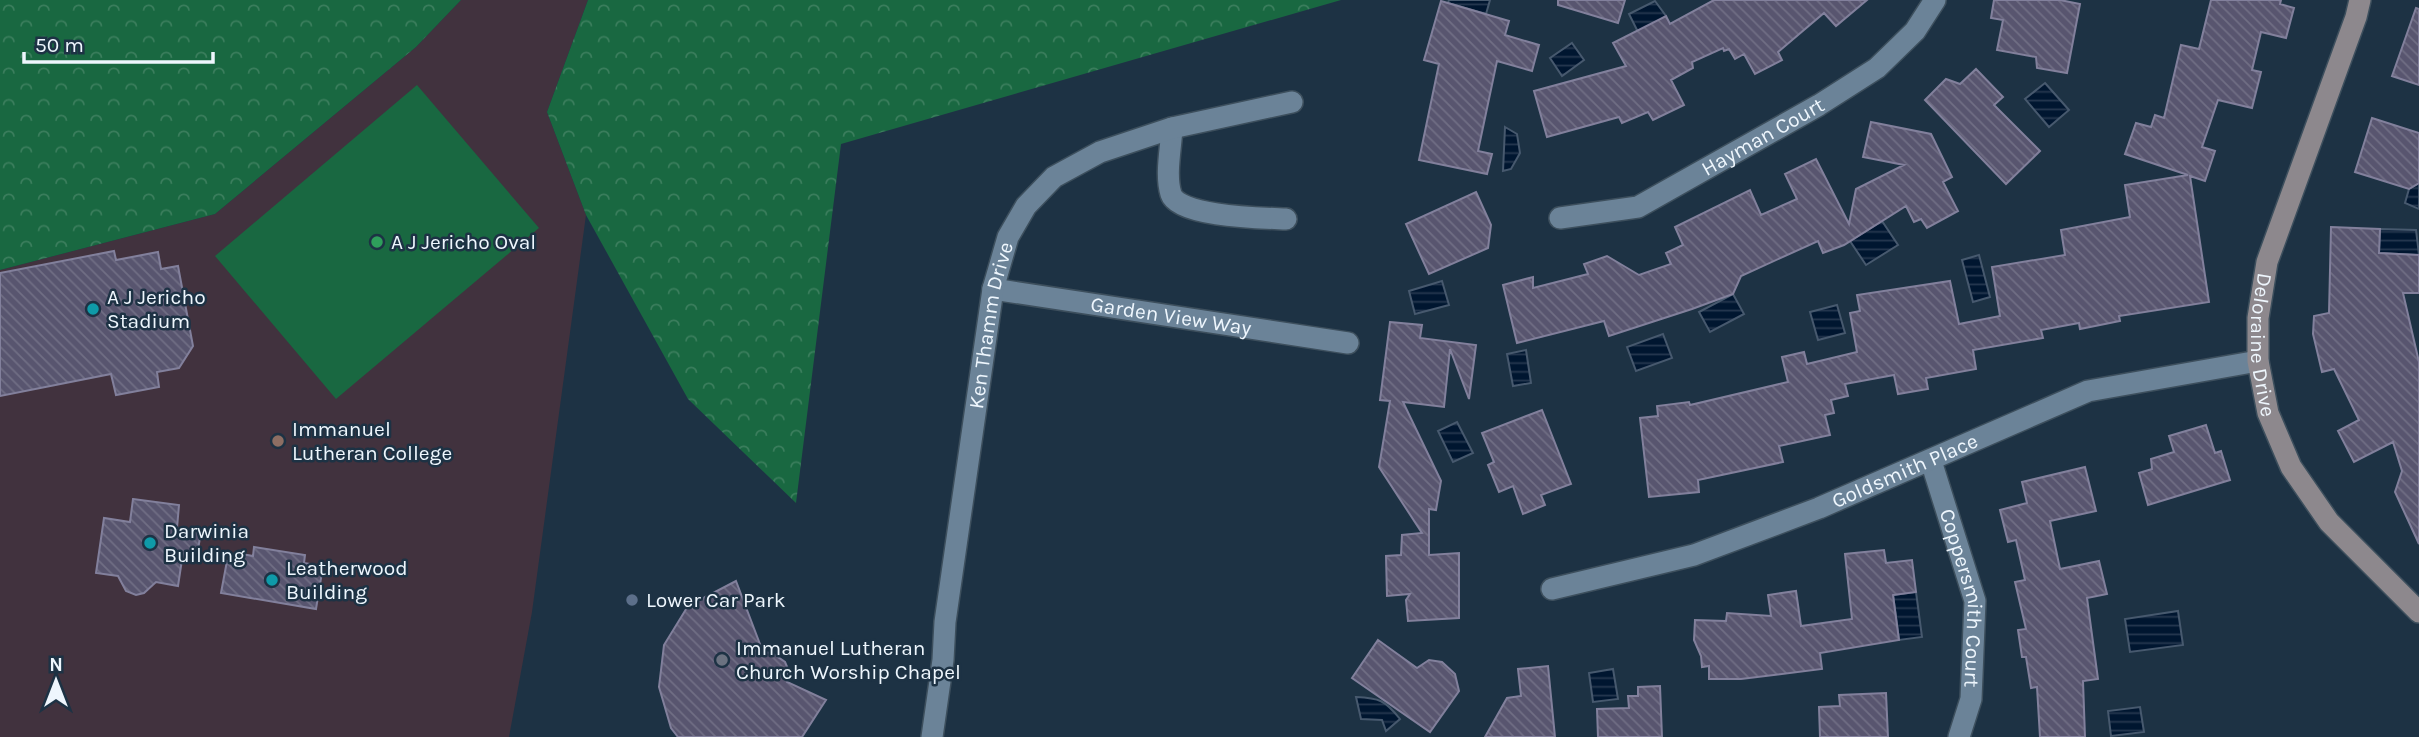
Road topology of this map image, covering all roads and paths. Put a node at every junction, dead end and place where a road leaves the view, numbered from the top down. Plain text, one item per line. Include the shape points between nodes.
1 (1935, 0) edge
2 (2360, 0) edge
3 (1292, 102) dead end
4 (1172, 128) junction
5 (1560, 218) dead end
6 (1286, 219) dead end
7 (993, 289) junction
8 (1348, 343) dead end
9 (2258, 361) junction
10 (1931, 461) junction
11 (1552, 589) dead end
12 (2419, 612) edge
13 (932, 737) edge
14 (1959, 737) edge

1 - 5 street, Hayman Court via 1914,31 1877,68 1819,104 1638,207
2 - 9 street, Deloraine Drive via 2267,262 2258,318
3 - 4 street, Ken Thamm Drive
4 - 6 street via 1170,179 1176,202 1206,212
4 - 7 street, Ken Thamm Drive via 1100,152 1054,177 1026,206 1008,237
7 - 8 street, Garden View Way
7 - 13 street, Ken Thamm Drive
9 - 10 street, Goldsmith Place via 2088,391
9 - 12 street, Deloraine Drive via 2269,413 2291,467 2329,522
10 - 11 street, Goldsmith Place via 1694,555
10 - 14 street, Coppersmith Court via 1975,601 1971,699

